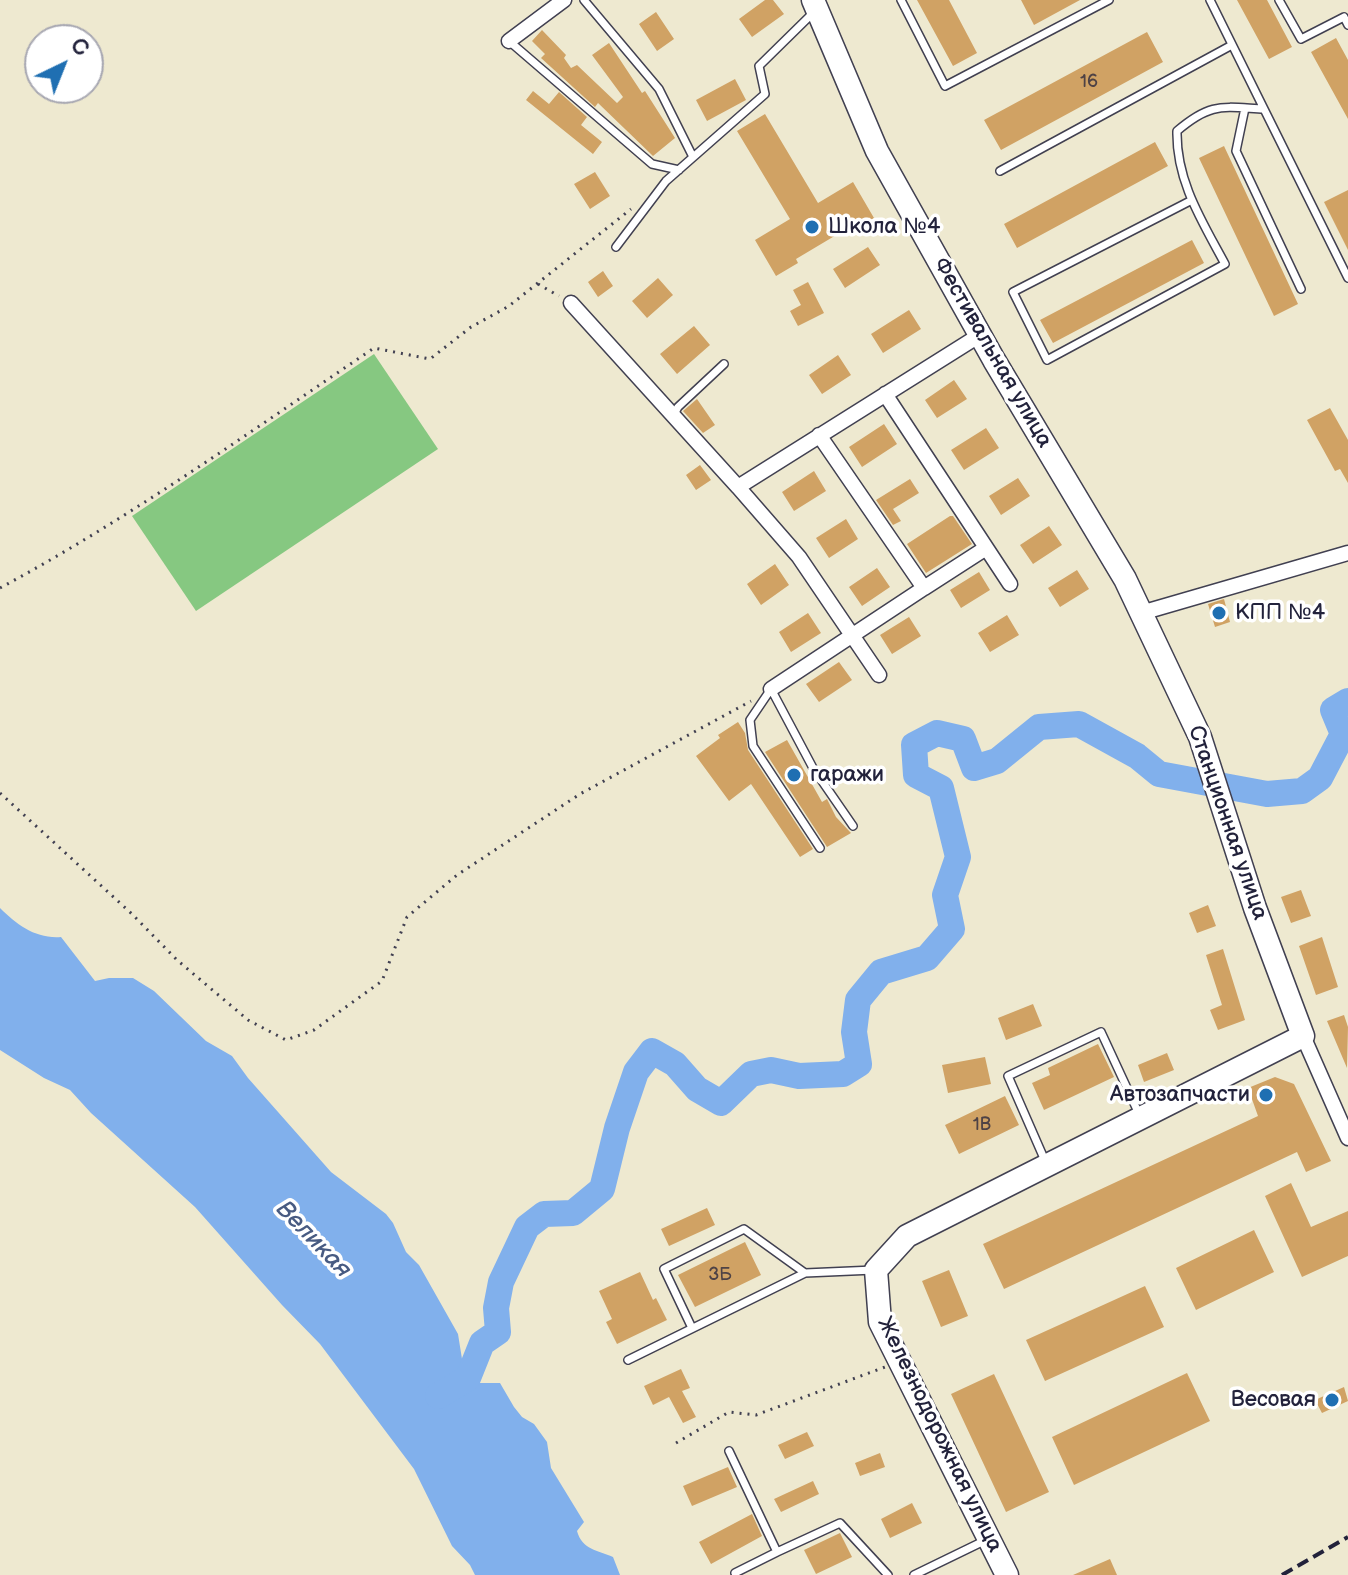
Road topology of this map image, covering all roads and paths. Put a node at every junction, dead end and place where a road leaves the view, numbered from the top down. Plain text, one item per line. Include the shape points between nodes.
1 (563, 0) edge
2 (584, 0) edge
3 (901, 0) edge
4 (1109, 0) edge
5 (1210, 0) edge
6 (1279, 0) edge
7 (815, 5) edge
8 (1348, 25) edge
9 (509, 41) joint
10 (1232, 45) junction
11 (1245, 108) junction
12 (1264, 109) junction
13 (693, 157) junction
14 (679, 170) junction
15 (1000, 171) dead end
16 (1192, 200) junction
17 (631, 209) dead end
18 (616, 247) dead end
19 (1348, 278) edge
20 (538, 284) junction
21 (1301, 289) dead end
22 (571, 303) joint
23 (980, 335) junction
24 (724, 364) dead end
25 (885, 394) junction
26 (673, 416) junction
27 (819, 435) junction
28 (738, 487) junction
29 (986, 548) junction
30 (1348, 553) edge
31 (1010, 584) dead end
32 (0, 588) edge
33 (924, 588) junction
34 (1141, 613) junction
35 (852, 636) junction
36 (879, 675) dead end
37 (771, 689) junction
38 (0, 793) edge
39 (853, 826) dead end
40 (820, 848) dead end
41 (1303, 1036) junction
42 (1141, 1118) junction
43 (1348, 1138) edge
44 (1047, 1165) junction
45 (876, 1270) junction
46 (805, 1273) junction
47 (692, 1328) junction
48 (628, 1360) dead end
49 (900, 1362) junction
50 (676, 1443) dead end
51 (729, 1451) dead end
52 (988, 1539) junction
53 (777, 1552) junction
54 (735, 1573) dead end
55 (888, 1575) edge
56 (914, 1575) edge
57 (1007, 1575) edge

1 - 9 street
2 - 13 lane via 659,89
3 - 4 lane via 945,86
5 - 10 lane
6 - 8 lane via 1301,39 1344,17
7 - 13 lane via 759,66 765,94
7 - 23 main road, Фестивальная улица via 877,151
9 - 14 lane via 652,164
10 - 12 lane
10 - 15 lane
11 - 12 lane
11 - 16 lane via 1201,111 1177,131 1177,155
11 - 21 lane via 1236,151
12 - 19 lane
13 - 14 lane
14 - 18 lane
16 - 16 lane via 1013,292 1047,360 1225,264
17 - 20 path
20 - 22 path
20 - 32 path via 430,359 374,348 147,500
22 - 26 street
23 - 25 street
23 - 34 main road, Фестивальная улица
24 - 26 lane
25 - 27 street
25 - 29 street
26 - 28 street
27 - 28 street
27 - 33 street
28 - 35 street via 799,557
29 - 31 street
29 - 33 street
30 - 34 street
33 - 35 street
34 - 41 main road, Станционная улица via 1200,737
35 - 36 street
35 - 37 street
37 - 38 path via 580,794 457,875 407,917 382,981 314,1030 286,1040 248,1020 177,960
37 - 39 lane via 813,768
37 - 40 lane via 750,720 753,746
41 - 42 main road
41 - 43 street
42 - 44 main road
42 - 44 lane via 1101,1032 1008,1076
44 - 45 main road via 907,1236
45 - 46 lane
45 - 49 main road, Железнодорожная улица via 880,1322
46 - 47 lane
46 - 47 lane via 744,1229 664,1269
47 - 48 lane
49 - 50 path via 756,1415 729,1412
49 - 52 main road, Железнодорожная улица
51 - 53 lane
52 - 56 lane
52 - 57 main road, Железнодорожная улица
53 - 54 lane
53 - 55 lane via 840,1523

